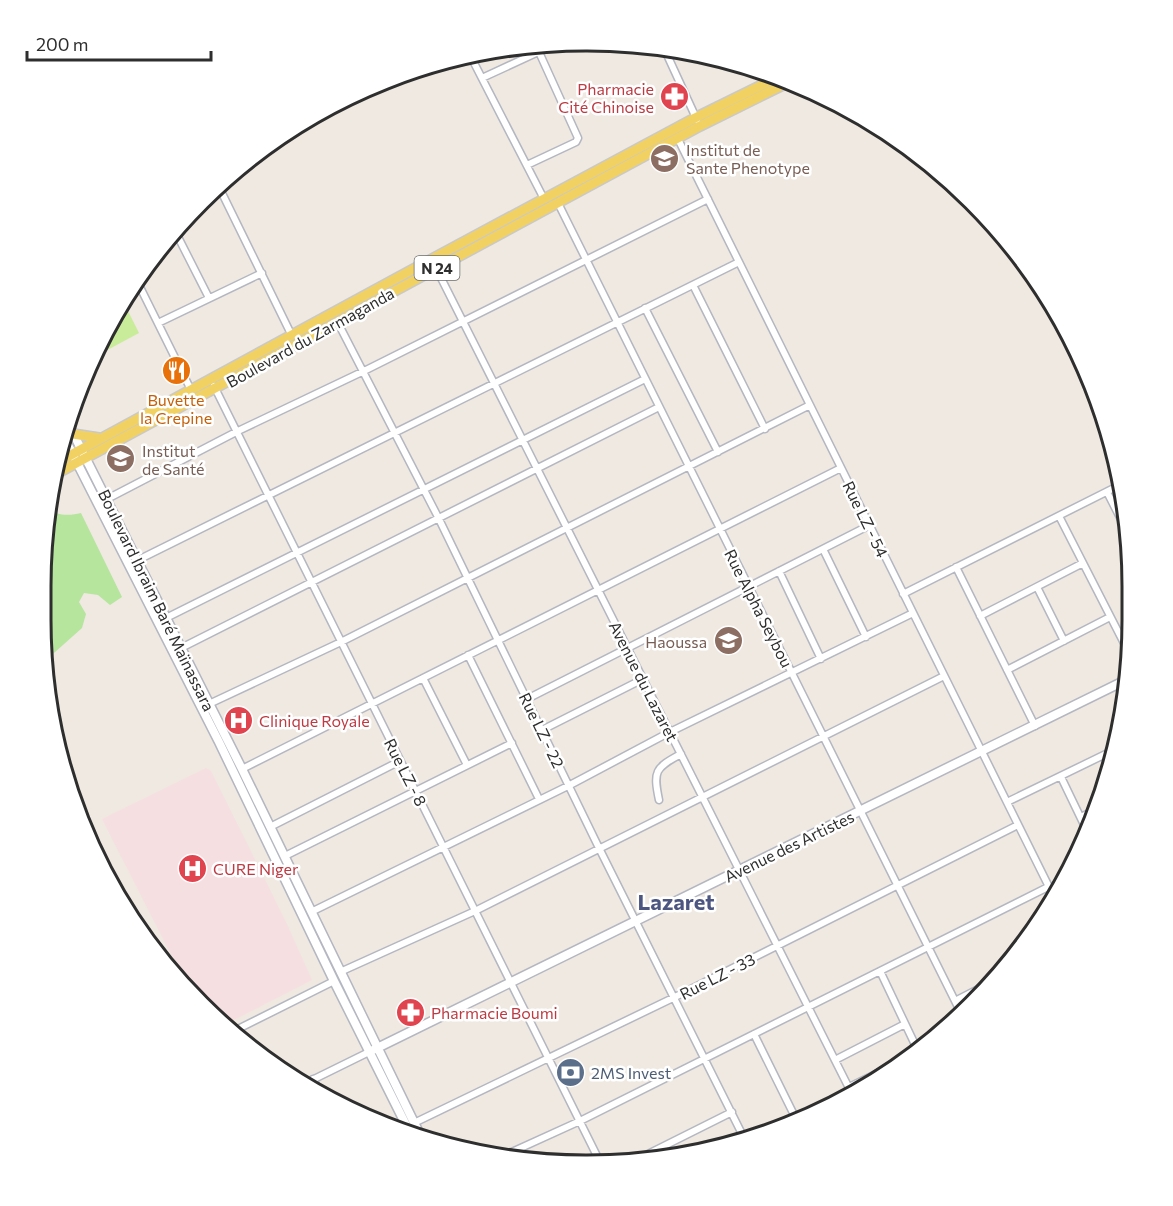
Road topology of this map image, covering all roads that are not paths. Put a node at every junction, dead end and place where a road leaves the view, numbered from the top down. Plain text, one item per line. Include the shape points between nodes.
1 (539, 53) edge
2 (534, 54) edge
3 (670, 58) edge
4 (474, 63) edge
5 (482, 78) junction
6 (767, 82) edge
7 (778, 87) edge
8 (698, 122) junction
9 (678, 139) junction
10 (526, 165) junction
11 (223, 194) edge
12 (708, 199) junction
13 (544, 200) junction
14 (558, 203) junction
15 (179, 239) edge
16 (586, 261) junction
17 (739, 262) junction
18 (436, 268) junction
19 (262, 273) junction
20 (693, 285) junction
21 (141, 289) edge
22 (209, 298) junction
23 (645, 308) junction
24 (337, 321) junction
25 (463, 321) junction
26 (158, 323) junction
27 (616, 323) junction
28 (292, 336) junction
29 (364, 371) junction
30 (645, 379) junction
31 (494, 383) junction
32 (213, 384) junction
33 (191, 390) junction
34 (810, 405) junction
35 (659, 407) junction
36 (765, 429) junction
37 (238, 431) junction
38 (393, 433) junction
39 (73, 436) edge
40 (99, 438) junction
41 (523, 440) junction
42 (71, 441) edge
43 (77, 451) junction
44 (718, 452) junction
45 (67, 457) edge
46 (82, 460) junction
47 (689, 467) junction
48 (537, 468) junction
49 (841, 468) junction
50 (64, 470) edge
51 (1113, 489) edge
52 (423, 490) junction
53 (1107, 492) junction
54 (267, 495) junction
55 (107, 499) junction
56 (1116, 509) edge
57 (1059, 516) junction
58 (438, 517) junction
59 (870, 525) junction
60 (567, 527) junction
61 (720, 530) junction
62 (823, 549) junction
63 (296, 554) junction
64 (138, 560) junction
65 (1083, 563) junction
66 (956, 567) junction
67 (779, 571) junction
68 (467, 577) junction
69 (310, 582) junction
70 (748, 587) junction
71 (1037, 587) junction
72 (598, 590) junction
73 (903, 594) junction
74 (913, 613) junction
75 (980, 616) junction
76 (1110, 617) junction
77 (166, 618) junction
78 (866, 637) junction
79 (1121, 638) edge
80 (497, 639) junction
81 (1064, 641) junction
82 (341, 642) junction
83 (181, 648) junction
84 (628, 648) junction
85 (468, 655) junction
86 (821, 659) junction
87 (1007, 670) junction
88 (792, 674) junction
89 (944, 676) junction
90 (423, 678) junction
91 (643, 679) junction
92 (1118, 684) edge
93 (527, 699) junction
94 (209, 704) junction
95 (371, 704) junction
96 (1035, 726) junction
97 (542, 730) junction
98 (670, 732) junction
99 (823, 737) junction
100 (512, 743) junction
101 (981, 751) junction
102 (681, 754) junction
103 (1105, 755) edge
104 (400, 761) junction
105 (467, 765) junction
106 (242, 769) junction
107 (1061, 777) junction
108 (570, 785) junction
109 (415, 791) junction
110 (703, 797) junction
111 (539, 799) junction
112 (659, 800) dead end
113 (1007, 802) junction
114 (860, 811) junction
115 (1085, 815) edge
116 (1081, 817) junction
117 (1082, 820) edge
118 (1018, 825) junction
119 (270, 826) junction
120 (444, 848) junction
121 (599, 848) junction
122 (285, 856) junction
123 (740, 871) junction
124 (897, 885) junction
125 (1048, 886) joint
126 (475, 911) junction
127 (311, 912) junction
128 (635, 920) junction
129 (777, 944) junction
130 (928, 947) junction
131 (880, 971) junction
132 (340, 972) junction
133 (334, 981) junction
134 (510, 982) junction
135 (970, 993) edge
136 (675, 997) junction
137 (955, 1000) junction
138 (957, 1005) edge
139 (808, 1007) junction
140 (905, 1024) junction
141 (240, 1028) edge
142 (754, 1034) junction
143 (914, 1042) edge
144 (373, 1050) junction
145 (705, 1057) junction
146 (549, 1059) junction
147 (835, 1060) junction
148 (313, 1079) edge
149 (848, 1086) edge
150 (732, 1112) junction
151 (793, 1113) edge
152 (580, 1121) junction
153 (414, 1123) junction
154 (406, 1124) edge
155 (416, 1128) edge
156 (741, 1132) edge
157 (517, 1150) edge
158 (656, 1150) edge
159 (596, 1155) edge

1 - 10 street via 578,138
2 - 5 street
3 - 8 street
4 - 5 street
5 - 10 street
6 - 8 main road, Boulevard du Zarmaganda / N 24
7 - 8 main road, Boulevard du Zarmaganda / N 24
8 - 9 main road, Boulevard du Zarmaganda / N 24
8 - 13 main road, Boulevard du Zarmaganda / N 24
9 - 12 street, Rue LZ - 54
9 - 14 main road, Boulevard du Zarmaganda / N 24
10 - 13 street
11 - 19 street
12 - 16 street
12 - 17 street, Rue LZ - 54
13 - 28 main road, Boulevard du Zarmaganda / N 24
14 - 16 street, Rue Alpha Seybou
14 - 18 main road, Boulevard du Zarmaganda / N 24
15 - 22 street
16 - 25 street
16 - 27 street, Rue Alpha Seybou
17 - 20 street
17 - 34 street, Rue LZ - 54
18 - 24 main road, Boulevard du Zarmaganda / N 24
18 - 25 street, Avenue du Lazaret
19 - 22 street
19 - 28 street
20 - 23 street
20 - 36 street
21 - 26 street
22 - 26 street
23 - 27 street
23 - 44 street
24 - 29 street, Rue LZ - 22
24 - 32 main road, Boulevard du Zarmaganda / N 24
25 - 29 street
25 - 31 street, Avenue du Lazaret
26 - 33 street
27 - 30 street, Rue Alpha Seybou
27 - 31 street
28 - 32 main road, Boulevard du Zarmaganda / N 24
29 - 37 street
29 - 38 street, Rue LZ - 22
30 - 35 street, Rue Alpha Seybou
30 - 41 street
31 - 38 street
31 - 41 street, Avenue du Lazaret
32 - 33 main road, Boulevard du Zarmaganda / N 24
32 - 37 street, Rue LZ - 8
32 - 46 main road, Boulevard du Zarmaganda / N 24
33 - 40 main road, Boulevard du Zarmaganda / N 24
34 - 36 street
34 - 49 street, Rue LZ - 54
35 - 47 street, Rue Alpha Seybou
35 - 48 street
36 - 44 street
37 - 54 street, Rue LZ - 8
37 - 55 street
38 - 52 street, Rue LZ - 22
38 - 54 street
39 - 40 main road
40 - 43 main road, Boulevard du Zarmaganda / N 24
41 - 48 street, Avenue du Lazaret
41 - 52 street
42 - 43 main road, Boulevard Ibraim Baré Maïnassara
43 - 45 main road, Boulevard du Zarmaganda / N 24
43 - 46 main road, Boulevard Ibraim Baré Maïnassara
44 - 47 street
46 - 50 main road, Boulevard du Zarmaganda / N 24
46 - 55 main road, Boulevard Ibraim Baré Maïnassara
46 - 133 main road, Boulevard Ibraim Baré Maïnassara
47 - 60 street
47 - 61 street, Rue Alpha Seybou
48 - 58 street
48 - 60 street, Avenue du Lazaret
49 - 59 street, Rue LZ - 54
49 - 61 street
51 - 53 street
52 - 58 street, Rue LZ - 22
52 - 63 street
53 - 56 street
53 - 57 street
54 - 63 street, Rue LZ - 8
54 - 64 street
55 - 64 main road, Boulevard Ibraim Baré Maïnassara
57 - 65 street
57 - 66 street
58 - 68 street, Rue LZ - 22
58 - 69 street
59 - 62 street
59 - 73 street, Rue LZ - 54
60 - 68 street
60 - 72 street, Avenue du Lazaret
61 - 70 street, Rue Alpha Seybou
61 - 72 street
62 - 67 street
62 - 78 street
63 - 69 street, Rue LZ - 8
63 - 77 street
64 - 77 main road, Boulevard Ibraim Baré Maïnassara
65 - 71 street
65 - 76 street
66 - 73 street
66 - 75 street
67 - 70 street
67 - 86 street
68 - 80 street, Rue LZ - 22
68 - 82 street
69 - 82 street, Rue LZ - 8
69 - 83 street
70 - 84 street
70 - 88 street, Rue Alpha Seybou
71 - 75 street
71 - 81 street
72 - 80 street
72 - 84 street, Avenue du Lazaret
73 - 74 street, Rue LZ - 54
74 - 78 street
74 - 89 street, Rue LZ - 54
75 - 87 street
76 - 79 street
76 - 81 street
77 - 83 main road, Boulevard Ibraim Baré Maïnassara
78 - 86 street
80 - 85 street
80 - 93 street, Rue LZ - 22
81 - 87 street
82 - 94 street
82 - 95 street, Rue LZ - 8
83 - 94 main road, Boulevard Ibraim Baré Maïnassara
84 - 91 street, Avenue du Lazaret
84 - 93 street
85 - 90 street
85 - 100 street
86 - 88 street
87 - 96 street
88 - 98 street
88 - 99 street, Rue Alpha Seybou
89 - 99 street
89 - 101 street, Rue LZ - 54
90 - 95 street
90 - 105 street
91 - 97 street
91 - 98 street, Avenue du Lazaret
92 - 96 main road, Avenue des Artistes
93 - 97 street, Rue LZ - 22
94 - 106 main road, Boulevard Ibraim Baré Maïnassara
95 - 104 street, Rue LZ - 8
95 - 106 street
96 - 101 main road, Avenue des Artistes
97 - 108 street, Rue LZ - 22
98 - 102 street, Avenue du Lazaret
98 - 108 street
99 - 110 street
99 - 114 street, Rue Alpha Seybou
100 - 105 street
100 - 111 street
101 - 113 street, Rue LZ - 54
101 - 114 main road, Avenue des Artistes
102 - 110 street, Avenue du Lazaret
102 - 112 street via 664,763 655,775
103 - 107 street
104 - 109 street, Rue LZ - 8
104 - 119 street
105 - 109 street
106 - 119 main road, Boulevard Ibraim Baré Maïnassara
107 - 113 street
107 - 116 street
108 - 111 street
108 - 121 street, Rue LZ - 22
109 - 120 street, Rue LZ - 8
109 - 122 street
110 - 121 street
110 - 123 street, Avenue du Lazaret
111 - 120 street
113 - 118 street, Rue LZ - 54
114 - 123 main road, Avenue des Artistes
114 - 124 street, Rue Alpha Seybou
115 - 116 street
116 - 117 street
118 - 124 street, Rue LZ - 33
118 - 125 street, Rue LZ - 54
119 - 122 main road, Boulevard Ibraim Baré Maïnassara
120 - 126 street, Rue LZ - 8
120 - 127 street
121 - 126 street
121 - 128 street, Rue LZ - 22
122 - 127 main road, Boulevard Ibraim Baré Maïnassara
123 - 128 main road, Avenue des Artistes
123 - 129 street, Avenue du Lazaret
124 - 129 street, Rue LZ - 33
124 - 130 street, Rue Alpha Seybou
125 - 130 street
126 - 132 street
126 - 134 street, Rue LZ - 8
127 - 132 main road, Boulevard Ibraim Baré Maïnassara
128 - 134 main road, Avenue des Artistes
128 - 136 street, Rue LZ - 22
129 - 136 street, Rue LZ - 33
129 - 139 street, Avenue du Lazaret
130 - 131 street
130 - 137 street, Rue Alpha Seybou
131 - 139 street
131 - 140 street
132 - 144 main road, Boulevard Ibraim Baré Maïnassara
133 - 141 street
133 - 144 main road, Boulevard Ibraim Baré Maïnassara
134 - 144 main road, Avenue des Artistes
134 - 146 street, Rue LZ - 8
135 - 137 street
136 - 145 street, Rue LZ - 22
136 - 146 street, Rue LZ - 33
137 - 138 street, Rue Alpha Seybou
139 - 142 street
139 - 147 street, Avenue du Lazaret
140 - 143 street
140 - 147 street
142 - 145 street
142 - 151 street
144 - 148 street
144 - 153 main road, Boulevard Ibraim Baré Maïnassara
144 - 154 main road, Boulevard Ibraim Baré Maïnassara
145 - 150 street, Rue LZ - 22
145 - 152 street
146 - 152 street, Rue LZ - 8
146 - 153 street, Rue LZ - 33
147 - 149 street, Avenue du Lazaret
150 - 156 street, Rue LZ - 22
150 - 158 street
152 - 157 street
152 - 159 street, Rue LZ - 8
153 - 155 main road, Boulevard Ibraim Baré Maïnassara

